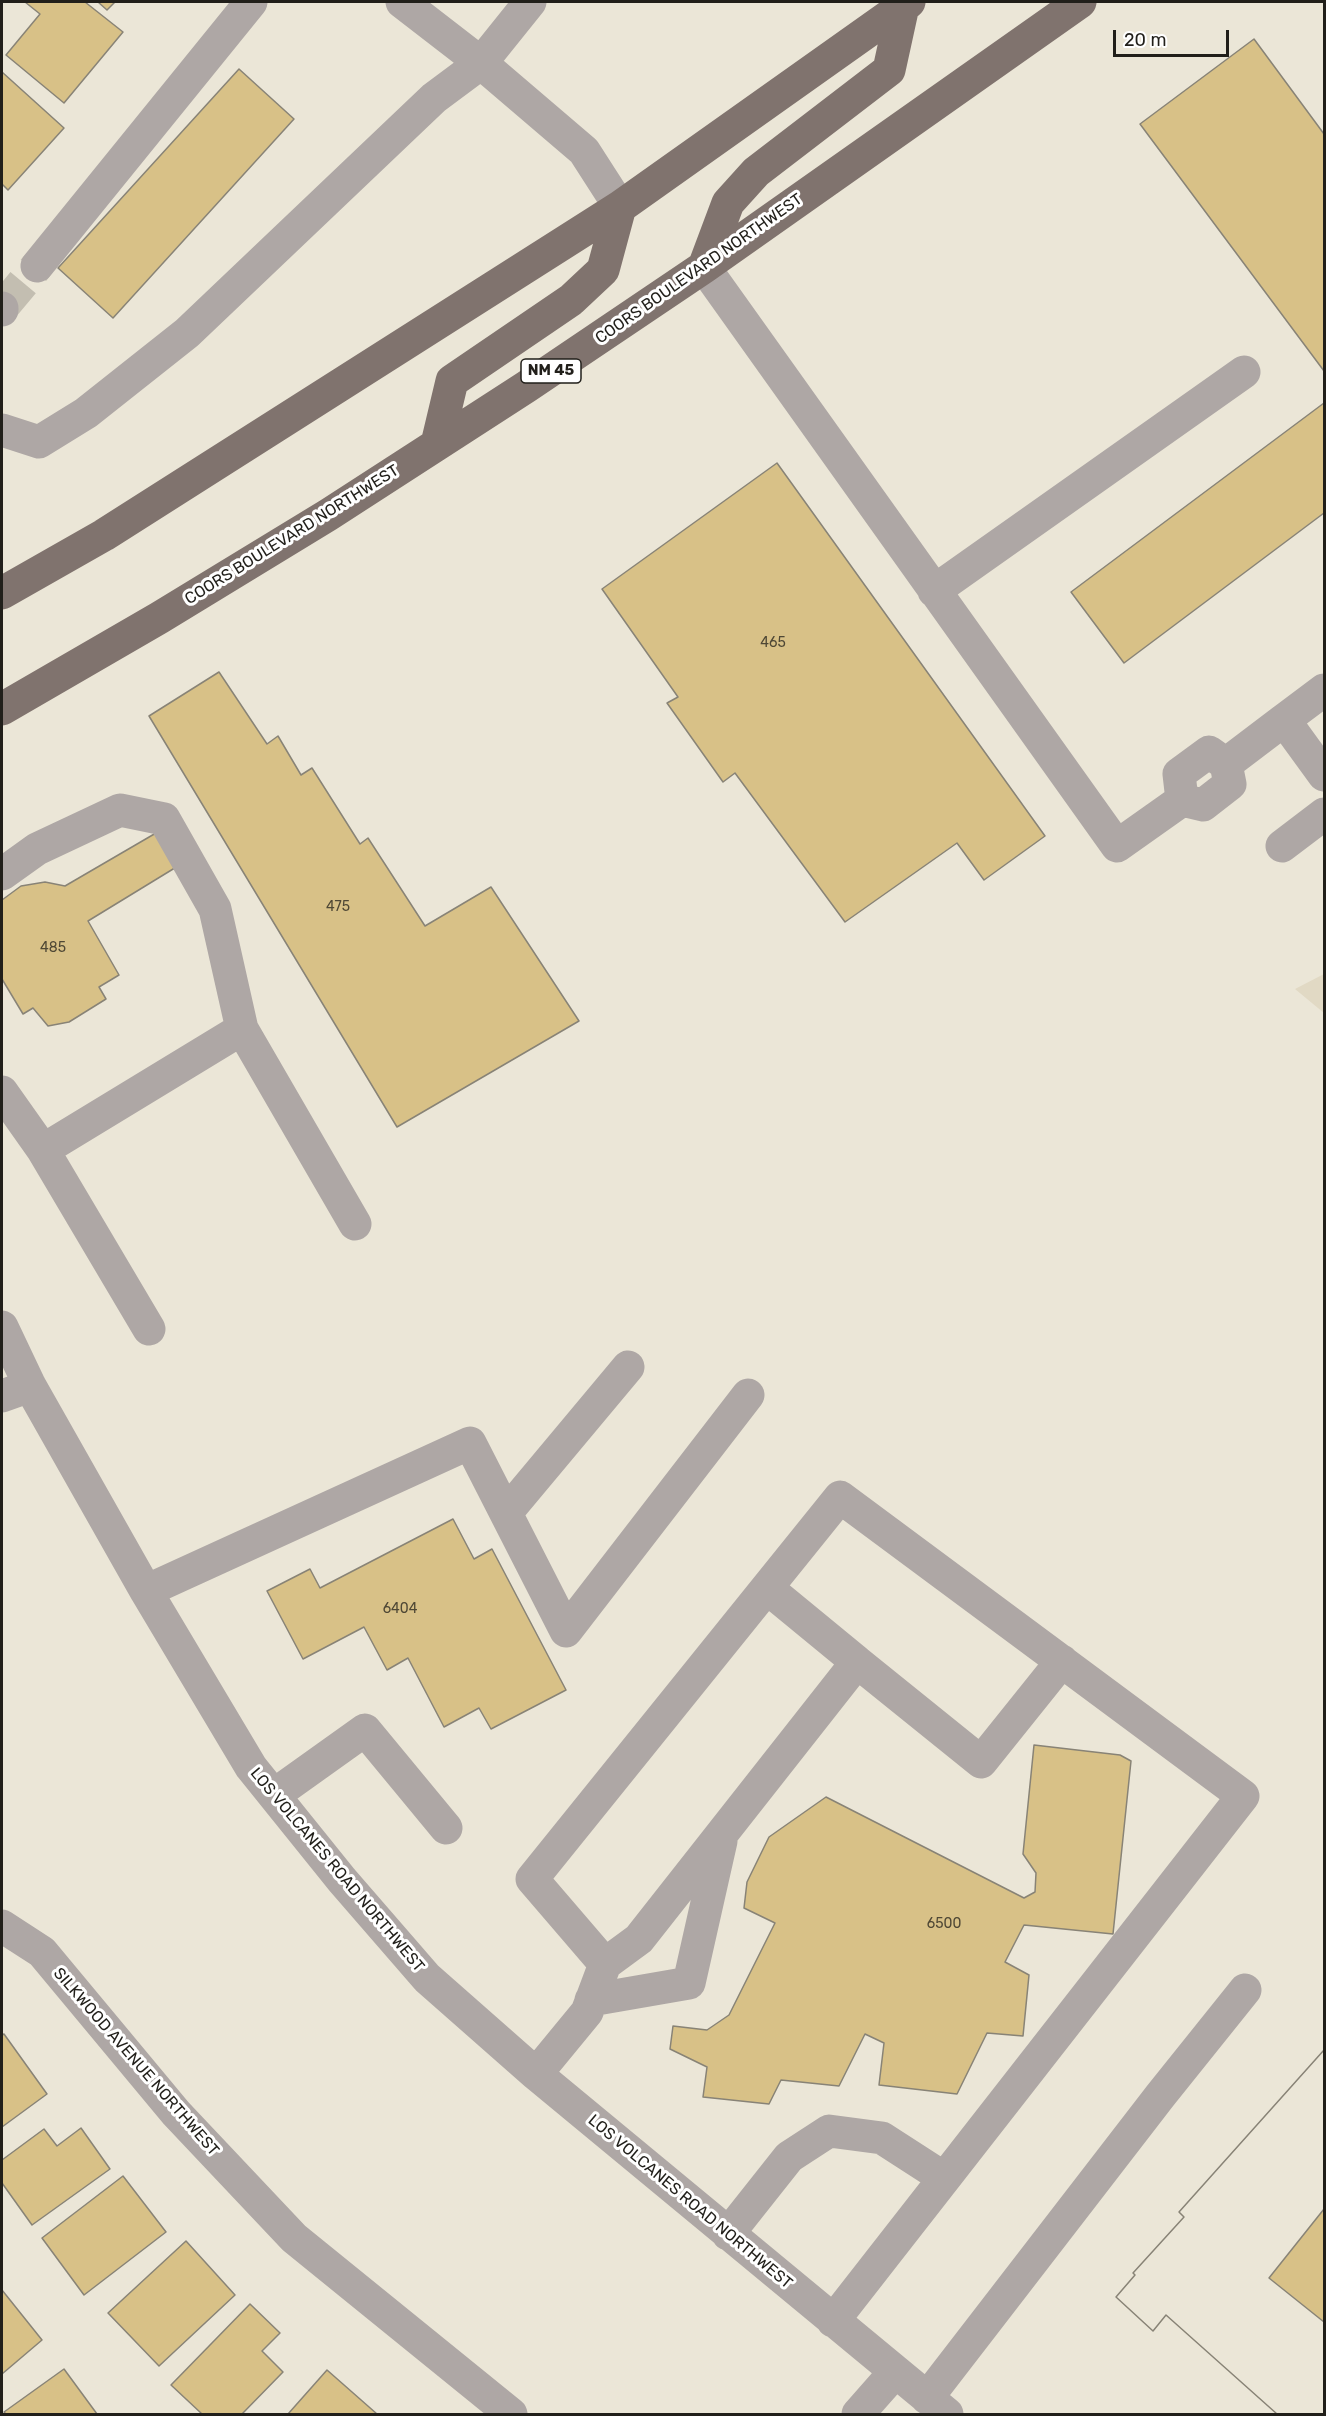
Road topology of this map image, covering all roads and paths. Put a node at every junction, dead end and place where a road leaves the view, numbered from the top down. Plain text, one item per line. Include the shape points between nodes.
1 (251, 2) edge
2 (402, 2) edge
3 (530, 2) edge
4 (1080, 2) edge
5 (906, 4) edge
6 (481, 63) junction
7 (620, 207) junction
8 (37, 266) tunnel mouth
9 (704, 267) junction
10 (1244, 372) dead end
11 (2, 430) edge
12 (437, 444) junction
13 (934, 591) junction
14 (2, 593) edge
15 (1324, 690) edge
16 (2, 709) edge
17 (1284, 720) junction
18 (1324, 775) edge
19 (1324, 814) edge
20 (1282, 846) dead end
21 (2, 874) edge
22 (242, 1029) junction
23 (2, 1092) edge
24 (44, 1150) junction
25 (355, 1224) dead end
26 (2, 1327) edge
27 (149, 1329) dead end
28 (628, 1367) dead end
29 (16, 1391) edge
30 (748, 1395) dead end
31 (506, 1513) junction
32 (767, 1588) junction
33 (146, 1591) junction
34 (1062, 1661) junction
35 (857, 1662) junction
36 (274, 1795) junction
37 (446, 1828) dead end
38 (723, 1832) junction
39 (2, 1926) edge
40 (605, 1964) junction
41 (1245, 1990) dead end
42 (591, 2000) junction
43 (536, 2074) junction
44 (944, 2178) junction
45 (729, 2234) junction
46 (833, 2321) junction
47 (895, 2372) junction
48 (937, 2406) edge
49 (511, 2415) edge
50 (858, 2415) edge

1 - 8 street
2 - 6 street
3 - 6 street
4 - 9 main road, COORS BOULEVARD NORTHWEST / NM 45
5 - 7 main road
5 - 9 main road via 889,70 756,172 728,203
6 - 7 street via 584,151
6 - 11 street via 434,98 187,333 86,413 39,442
7 - 12 main road via 603,270 571,300 452,381
7 - 14 main road via 104,535
9 - 12 main road, COORS BOULEVARD NORTHWEST / NM 45
9 - 13 street
10 - 13 street
12 - 16 main road, COORS BOULEVARD NORTHWEST / NM 45 via 159,618
13 - 17 street via 1116,846 1182,800 1179,774 1209,752 1226,764
15 - 17 street
17 - 18 street
19 - 20 street
21 - 22 street via 38,849 120,810 164,819 215,909
22 - 24 street
22 - 25 street
23 - 24 street
24 - 27 street
26 - 29 street, LOS VOLCANES ROAD NORTHWEST
28 - 31 street
29 - 33 street, LOS VOLCANES ROAD NORTHWEST
30 - 31 street via 566,1631
31 - 33 street via 470,1443
32 - 34 street via 840,1497
32 - 35 street
32 - 40 street via 532,1879
33 - 36 street, LOS VOLCANES ROAD NORTHWEST via 251,1767
34 - 35 street via 981,1762
34 - 44 street via 1243,1796
35 - 38 street
36 - 37 street via 365,1730
36 - 43 street, LOS VOLCANES ROAD NORTHWEST via 427,1978
38 - 40 street via 639,1939
38 - 42 street via 689,1983
39 - 49 street, SILKWOOD AVENUE NORTHWEST via 42,1952 176,2113 294,2238
40 - 42 street
41 - 48 street via 1152,2105
42 - 43 street via 587,2012
43 - 45 street, LOS VOLCANES ROAD NORTHWEST
44 - 45 street via 882,2138 829,2131 789,2157
44 - 46 street
45 - 46 street, LOS VOLCANES ROAD NORTHWEST
46 - 47 street, LOS VOLCANES ROAD NORTHWEST
47 - 48 street, LOS VOLCANES ROAD NORTHWEST
47 - 50 street

